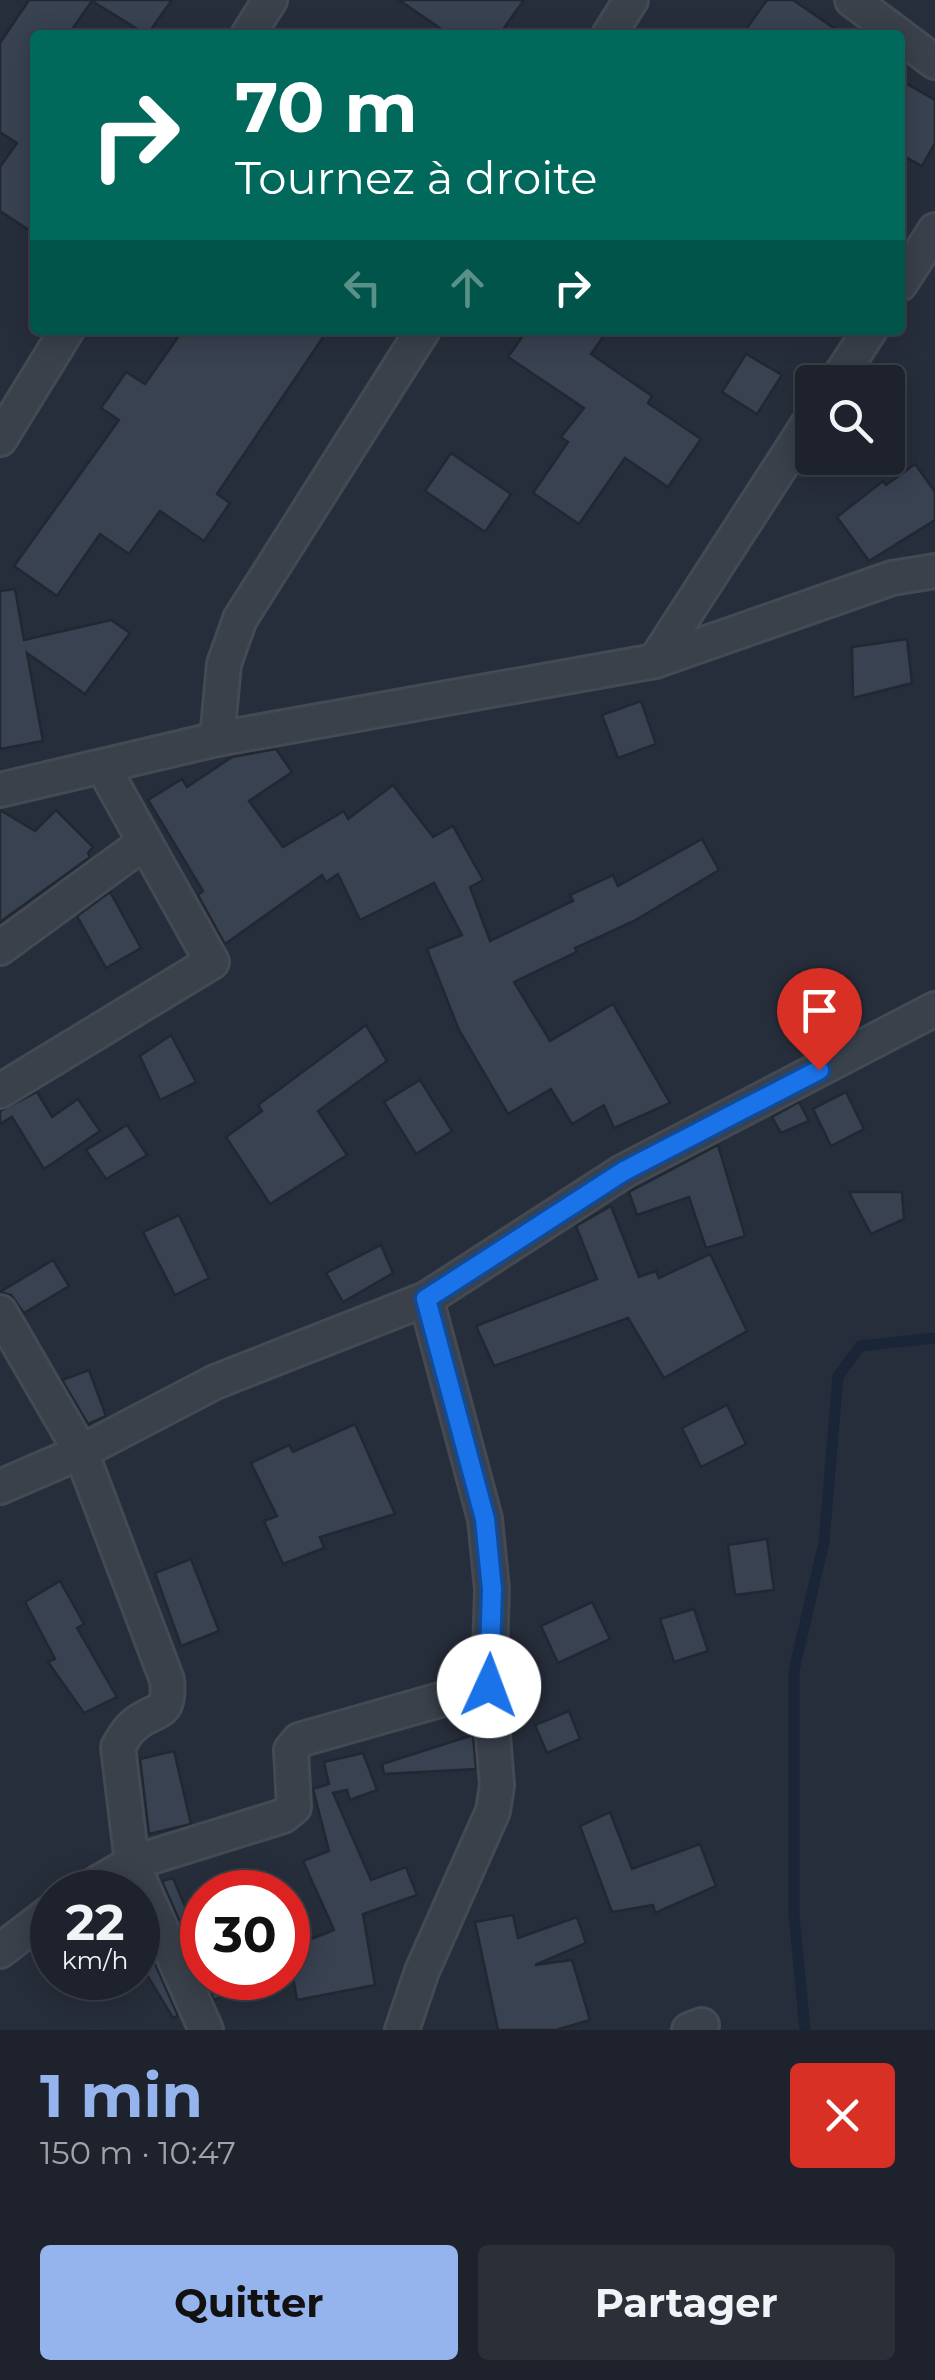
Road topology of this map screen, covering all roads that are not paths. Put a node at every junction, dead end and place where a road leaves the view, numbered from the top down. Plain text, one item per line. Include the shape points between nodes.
1 (270, 0) edge
2 (631, 0) edge
3 (852, 0) edge
4 (251, 30) edge
5 (612, 30) edge
6 (891, 30) edge
7 (905, 40) edge
8 (935, 62) edge
9 (935, 230) edge
10 (905, 276) edge
11 (64, 335) edge
12 (420, 335) edge
13 (867, 335) edge
14 (847, 365) edge
15 (0, 439) edge
16 (795, 444) edge
17 (935, 571) edge
18 (654, 661) junction
19 (217, 739) junction
20 (103, 767) junction
21 (0, 790) edge
22 (145, 842) junction
23 (0, 948) edge
24 (935, 1009) edge
25 (0, 1091) edge
26 (426, 1299) junction
27 (0, 1312) edge
28 (81, 1452) junction
29 (0, 1488) edge
30 (489, 1686) junction
31 (132, 1863) junction
32 (120, 1870) edge
33 (30, 1928) edge
34 (0, 1951) edge
35 (206, 2030) edge
36 (402, 2030) edge

1 - 4 street
2 - 5 street
3 - 6 street
7 - 8 street
9 - 10 street
11 - 15 street
12 - 19 street via 240,619 224,664
13 - 14 street
16 - 18 street
17 - 18 street via 892,578
18 - 19 street
19 - 20 street
20 - 21 street
20 - 22 street
22 - 23 street
22 - 25 street via 212,962
24 - 26 street via 624,1171
26 - 28 street via 215,1382
26 - 30 street via 485,1519 492,1589
27 - 28 street
28 - 29 street
28 - 31 street via 167,1680 169,1697 161,1711 134,1724 118,1747
30 - 31 street via 299,1740 291,1750 294,1808
30 - 36 street via 494,1811
31 - 32 street
31 - 35 street
33 - 34 street

